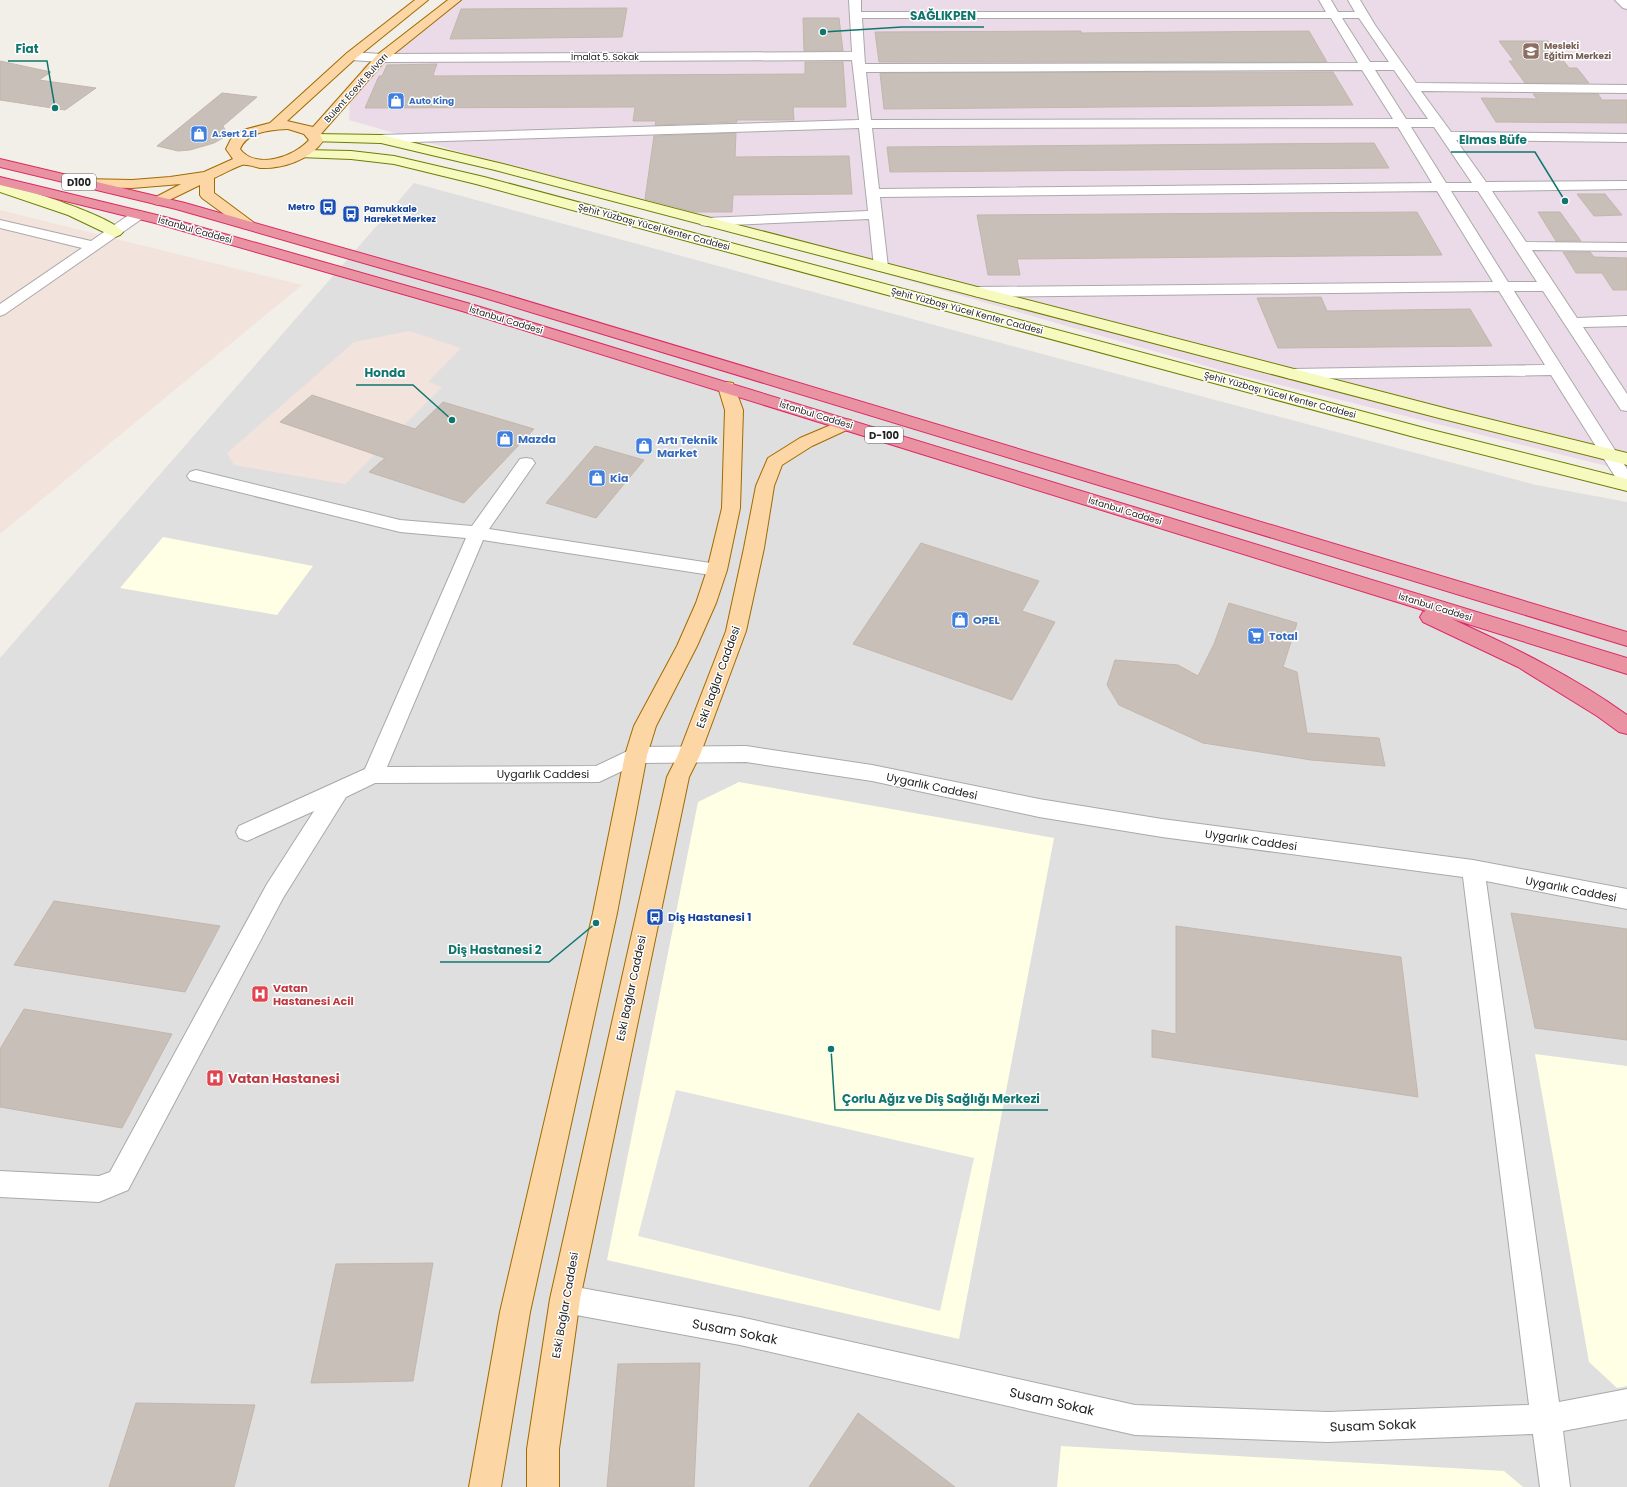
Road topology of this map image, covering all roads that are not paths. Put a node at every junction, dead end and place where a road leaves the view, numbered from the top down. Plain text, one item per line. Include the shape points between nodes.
1 (422, 0) edge
2 (456, 0) edge
3 (855, 0) edge
4 (1324, 0) edge
5 (1354, 0) edge
6 (1622, 0) edge
7 (1627, 6) edge
8 (855, 15) junction
9 (1334, 15) junction
10 (1363, 15) junction
11 (351, 56) junction
12 (381, 58) junction
13 (859, 62) junction
14 (1366, 66) junction
15 (1398, 66) junction
16 (1413, 87) junction
17 (1627, 89) edge
18 (1399, 122) junction
19 (1437, 123) junction
20 (866, 124) junction
21 (274, 126) junction
22 (314, 136) junction
23 (1446, 136) junction
24 (1627, 138) edge
25 (381, 139) junction
26 (304, 154) junction
27 (242, 160) junction
28 (0, 163) edge
29 (207, 176) junction
30 (0, 181) edge
31 (83, 183) junction
32 (1481, 185) junction
33 (1627, 185) edge
34 (1440, 186) junction
35 (0, 187) edge
36 (873, 192) junction
37 (159, 201) junction
38 (138, 215) junction
39 (875, 215) junction
40 (706, 222) junction
41 (0, 224) edge
42 (248, 226) junction
43 (114, 232) junction
44 (93, 246) junction
45 (1521, 246) junction
46 (1627, 247) edge
47 (881, 267) junction
48 (1548, 286) junction
49 (1504, 287) junction
50 (978, 292) junction
51 (0, 311) edge
52 (1627, 321) edge
53 (1572, 323) junction
54 (1555, 370) junction
55 (1291, 374) junction
56 (727, 387) junction
57 (1627, 406) edge
58 (845, 424) junction
59 (1608, 454) junction
60 (1627, 459) edge
61 (526, 463) dead end
62 (196, 476) dead end
63 (1627, 483) edge
64 (1168, 524) junction
65 (477, 533) junction
66 (716, 570) junction
67 (1464, 590) junction
68 (1627, 630) edge
69 (1627, 639) edge
70 (1627, 666) edge
71 (1627, 726) edge
72 (636, 755) junction
73 (689, 755) junction
74 (373, 774) junction
75 (339, 790) junction
76 (247, 832) dead end
77 (1473, 869) junction
78 (1627, 899) edge
79 (0, 1184) edge
80 (565, 1299) junction
81 (1627, 1404) edge
82 (1547, 1418) junction
83 (485, 1487) edge
84 (542, 1487) edge
85 (1555, 1487) edge

1 - 11 main road
2 - 12 main road, Bülent Ecevit Bulvarı
3 - 8 street
4 - 9 street
5 - 10 street
6 - 7 street
8 - 9 street
8 - 13 street
9 - 10 street
9 - 14 street
10 - 15 street
11 - 12 street, İmalat 5. Sokak
11 - 21 main road
12 - 13 street, İmalat 5. Sokak
12 - 22 main road, Bülent Ecevit Bulvarı
13 - 14 street, İmalat 5. Sokak
13 - 20 street
14 - 15 street, İmalat 5. Sokak
14 - 18 street
15 - 16 street
16 - 17 street
16 - 19 street
18 - 19 street
18 - 20 street
18 - 34 street
19 - 23 street
20 - 25 street
20 - 36 street
21 - 22 main road via 298,126 309,130
21 - 27 main road via 250,132 235,143 235,155
22 - 25 street, Bülent Ecevit Bulvarı
22 - 26 main road via 316,141
23 - 24 street
23 - 32 street
25 - 40 street, Şehit Yüzbaşı Yücel Kenter Caddesi
26 - 27 main road via 279,162
26 - 63 street, Şehit Yüzbaşı Yücel Kenter Caddesi via 351,155 394,160 479,180 1417,432
27 - 29 main road
28 - 31 highway, İstanbul Caddesi / D100
29 - 31 main road via 132,184
29 - 37 main road
29 - 42 main road via 207,195
30 - 38 highway, İstanbul Caddesi / D100
31 - 37 highway, İstanbul Caddesi / D100
32 - 33 street
32 - 34 street
32 - 45 street
34 - 36 street
34 - 49 street
35 - 43 street via 66,208
36 - 39 street
37 - 38 highway
37 - 42 highway, İstanbul Caddesi / D100
38 - 43 street
38 - 56 highway, İstanbul Caddesi / D-100 via 468,308
39 - 40 street
39 - 47 street
40 - 47 street, Şehit Yüzbaşı Yücel Kenter Caddesi
41 - 44 street
42 - 67 highway, İstanbul Caddesi / D100 via 492,295
43 - 44 street
44 - 51 street
45 - 46 street
45 - 48 street
47 - 50 street, Şehit Yüzbaşı Yücel Kenter Caddesi
48 - 49 street
48 - 53 street
49 - 50 street
49 - 54 street
50 - 55 street, Şehit Yüzbaşı Yücel Kenter Caddesi
52 - 53 street
53 - 57 street
54 - 55 street
54 - 59 street
55 - 59 street, Şehit Yüzbaşı Yücel Kenter Caddesi
56 - 58 highway, İstanbul Caddesi / D-100
56 - 66 main road via 734,410 731,508
58 - 64 highway, İstanbul Caddesi / D-100
58 - 73 main road, Eski Bağlar Caddesi via 806,442 774,462 765,486 736,631
59 - 60 street, Şehit Yüzbaşı Yücel Kenter Caddesi
59 - 63 street
61 - 65 street
62 - 65 street via 400,526
64 - 70 highway, İstanbul Caddesi / D-100
64 - 71 highway via 1421,613 1525,662
65 - 66 street
65 - 74 street
66 - 72 main road via 706,603 687,646 645,726
67 - 68 highway
67 - 69 highway, İstanbul Caddesi / D100
72 - 73 street, Uygarlık Caddesi
72 - 74 street, Uygarlık Caddesi via 599,774
72 - 83 main road via 605,913 515,1312
73 - 77 street, Uygarlık Caddesi via 754,756 872,773 1039,808 1155,827
73 - 80 main road, Eski Bağlar Caddesi via 678,777
74 - 75 street, Uygarlık Caddesi
75 - 76 street, Uygarlık Caddesi
75 - 79 street via 275,891 119,1181 99,1189
77 - 78 street, Uygarlık Caddesi
77 - 82 street
80 - 82 street, Susam Sokak via 740,1331 1135,1420 1328,1427
80 - 84 main road, Eski Bağlar Caddesi via 543,1449
81 - 82 street, Susam Sokak
82 - 85 street

